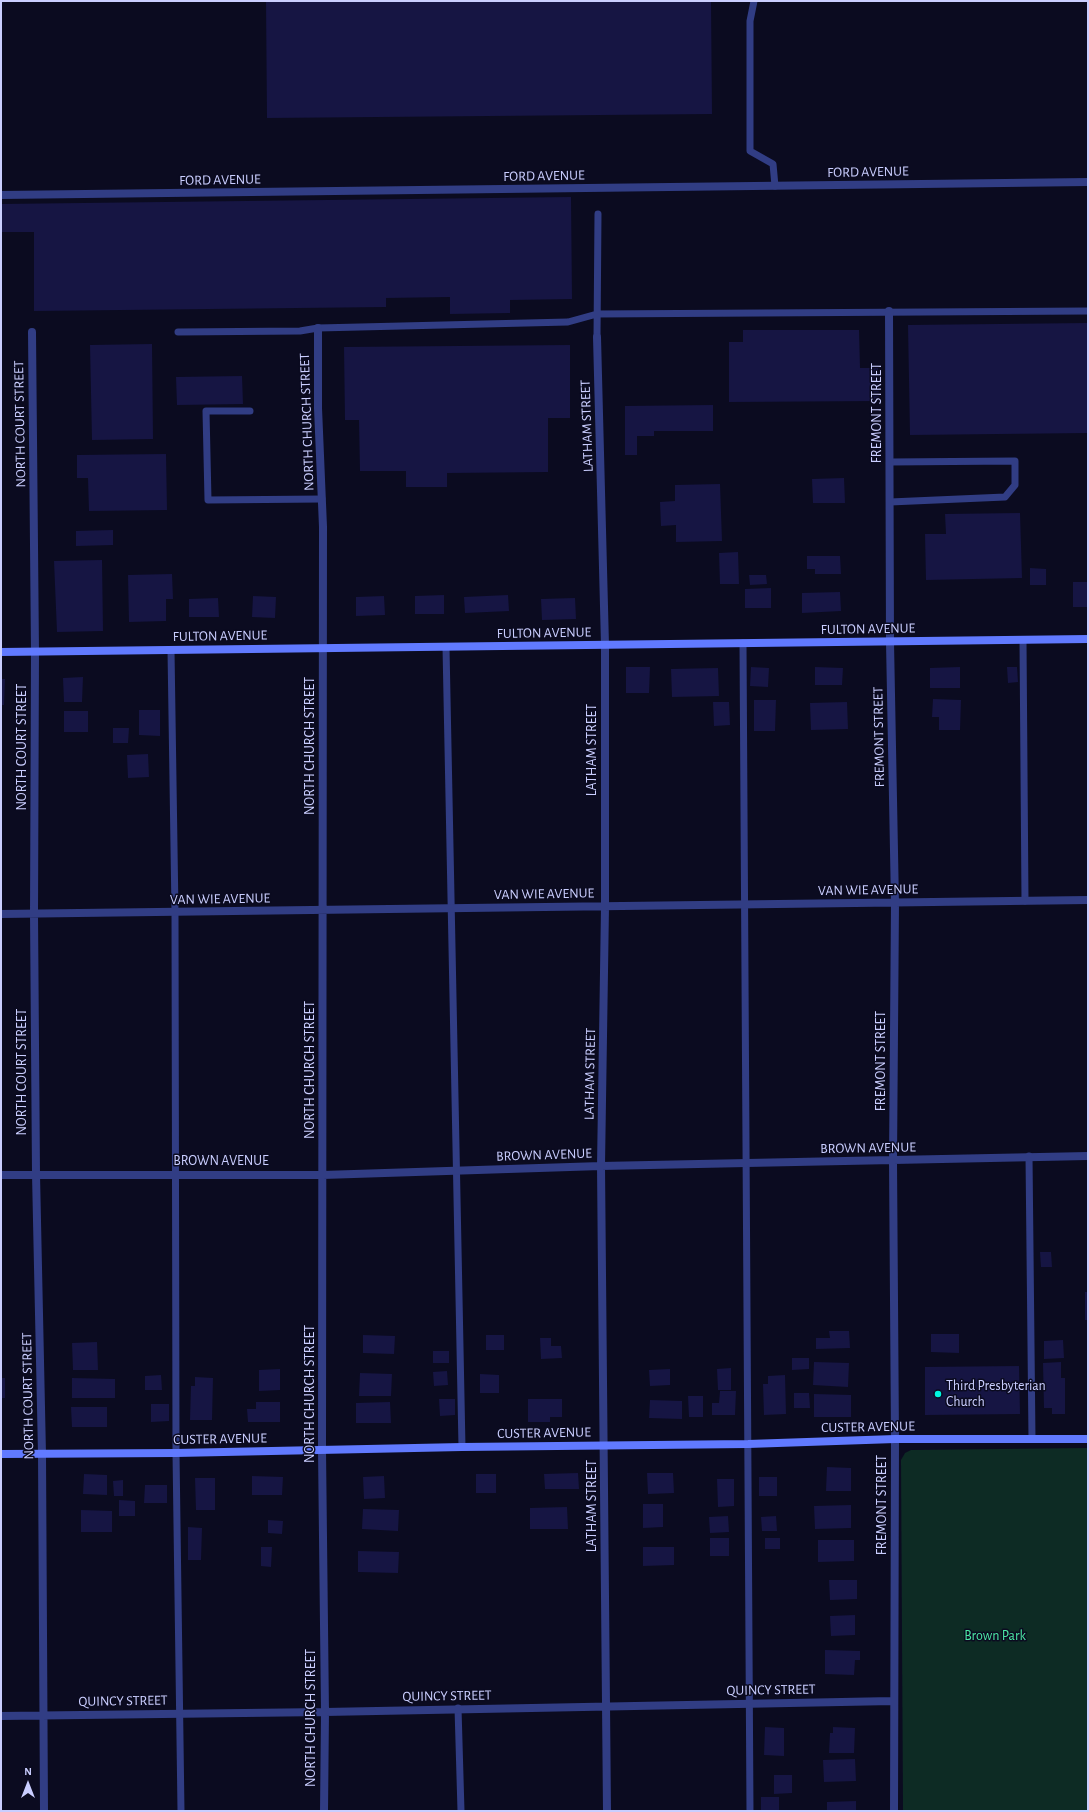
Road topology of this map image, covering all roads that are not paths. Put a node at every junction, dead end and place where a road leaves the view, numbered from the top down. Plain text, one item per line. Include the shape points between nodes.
1 (754, 1) edge
2 (1088, 182) edge
3 (776, 186) junction
4 (1, 196) edge
5 (598, 214) dead end
6 (1088, 311) edge
7 (889, 312) junction
8 (597, 314) junction
9 (318, 328) junction
10 (32, 332) dead end
11 (178, 332) dead end
12 (597, 337) joint
13 (250, 411) dead end
14 (890, 462) junction
15 (322, 499) junction
16 (890, 502) junction
17 (1088, 639) edge
18 (1023, 640) junction
19 (890, 642) junction
20 (743, 643) junction
21 (605, 645) junction
22 (446, 647) junction
23 (323, 648) junction
24 (171, 650) junction
25 (1, 652) edge
26 (35, 652) junction
27 (1088, 900) edge
28 (1026, 901) junction
29 (895, 903) junction
30 (745, 905) junction
31 (605, 907) junction
32 (451, 909) junction
33 (323, 910) junction
34 (175, 912) junction
35 (1, 914) edge
36 (34, 914) junction
37 (1029, 1156) junction
38 (1088, 1156) edge
39 (893, 1160) junction
40 (746, 1164) junction
41 (601, 1166) junction
42 (456, 1172) junction
43 (36, 1174) junction
44 (175, 1174) junction
45 (1, 1175) edge
46 (323, 1175) junction
47 (895, 1439) junction
48 (1032, 1439) junction
49 (1088, 1439) edge
50 (748, 1444) junction
51 (605, 1445) junction
52 (462, 1447) junction
53 (322, 1450) junction
54 (176, 1453) junction
55 (1, 1454) edge
56 (42, 1454) junction
57 (893, 1701) junction
58 (749, 1703) junction
59 (605, 1706) junction
60 (458, 1708) junction
61 (325, 1712) junction
62 (180, 1714) junction
63 (44, 1715) junction
64 (1, 1716) edge
65 (44, 1811) edge
66 (181, 1811) edge
67 (324, 1811) edge
68 (461, 1811) edge
69 (607, 1811) edge
70 (750, 1811) edge
71 (894, 1811) edge

1 - 3 lane via 750,21 750,151 773,164
2 - 3 street, FORD AVENUE
3 - 4 street, FORD AVENUE
5 - 8 lane
6 - 7 lane
7 - 8 lane
7 - 14 street, FREMONT STREET
8 - 9 lane via 568,322
8 - 12 lane
9 - 11 lane via 300,331
9 - 15 street, NORTH CHURCH STREET
10 - 26 street, NORTH COURT STREET
12 - 21 street, LATHAM STREET
13 - 15 lane via 206,411 208,500
14 - 16 street, FREMONT STREET
14 - 16 lane via 1015,460 1015,485 1005,497
15 - 23 street, NORTH CHURCH STREET
16 - 19 street, FREMONT STREET
17 - 18 street, FULTON AVENUE
18 - 19 street, FULTON AVENUE
18 - 28 lane
19 - 20 street, FULTON AVENUE
19 - 29 street, FREMONT STREET
20 - 21 street, FULTON AVENUE
20 - 30 lane
21 - 22 street, FULTON AVENUE
21 - 31 street, LATHAM STREET
22 - 23 street, FULTON AVENUE
22 - 32 lane
23 - 24 street, FULTON AVENUE
23 - 33 street, NORTH CHURCH STREET
24 - 26 street, FULTON AVENUE
24 - 34 lane
25 - 26 street, FULTON AVENUE
26 - 36 street, NORTH COURT STREET
27 - 28 street, VAN WIE AVENUE
28 - 29 street, VAN WIE AVENUE
29 - 30 street, VAN WIE AVENUE
29 - 39 street, FREMONT STREET
30 - 31 street, VAN WIE AVENUE
30 - 40 lane
31 - 32 street, VAN WIE AVENUE
31 - 41 street, LATHAM STREET
32 - 33 street, VAN WIE AVENUE
32 - 42 lane
33 - 34 street, VAN WIE AVENUE
33 - 46 street, NORTH CHURCH STREET
34 - 36 street, VAN WIE AVENUE
34 - 44 lane
35 - 36 street, VAN WIE AVENUE
36 - 43 street, NORTH COURT STREET
37 - 38 street, BROWN AVENUE
37 - 39 street, BROWN AVENUE
37 - 48 lane
39 - 40 street, BROWN AVENUE
39 - 47 street, FREMONT STREET
40 - 41 street, BROWN AVENUE
40 - 50 lane
41 - 42 street, BROWN AVENUE
41 - 51 street, LATHAM STREET
42 - 46 street, BROWN AVENUE
42 - 52 lane
43 - 44 street, BROWN AVENUE
43 - 45 street, BROWN AVENUE
43 - 56 street, NORTH COURT STREET
44 - 46 street, BROWN AVENUE
44 - 54 lane
46 - 53 street, NORTH CHURCH STREET
47 - 48 street, CUSTER AVENUE
47 - 50 street, CUSTER AVENUE
47 - 57 street, FREMONT STREET
48 - 49 street, CUSTER AVENUE
50 - 51 street, CUSTER AVENUE
50 - 58 lane
51 - 52 street, CUSTER AVENUE
51 - 59 street, LATHAM STREET
52 - 53 street, CUSTER AVENUE
53 - 54 street, CUSTER AVENUE
53 - 61 street, NORTH CHURCH STREET
54 - 56 street, CUSTER AVENUE
54 - 62 lane
55 - 56 street, CUSTER AVENUE
56 - 63 street, NORTH COURT STREET
57 - 58 street, QUINCY STREET
57 - 71 street, FREMONT STREET
58 - 59 street, QUINCY STREET
58 - 70 lane
59 - 60 street, QUINCY STREET
59 - 69 street, LATHAM STREET
60 - 61 street, QUINCY STREET
60 - 68 lane
61 - 62 street, QUINCY STREET
61 - 67 street, NORTH CHURCH STREET
62 - 63 street, QUINCY STREET
62 - 66 lane
63 - 64 street, QUINCY STREET
63 - 65 street, NORTH COURT STREET

